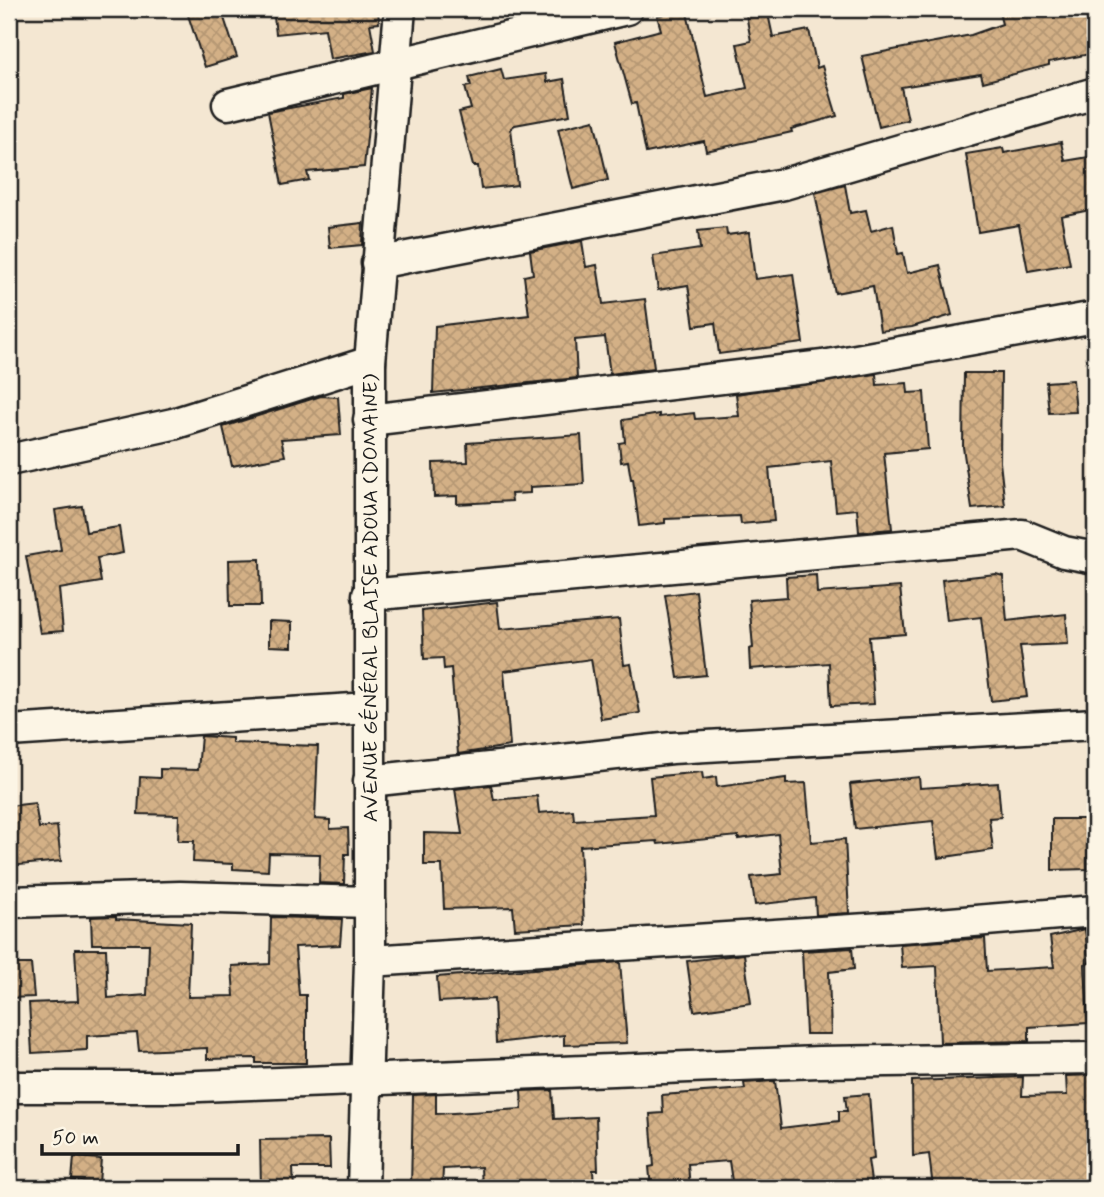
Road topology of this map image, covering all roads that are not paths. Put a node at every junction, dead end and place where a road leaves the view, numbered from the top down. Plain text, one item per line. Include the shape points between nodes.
1 (400, 9) edge
2 (627, 9) edge
3 (397, 65) junction
4 (1095, 93) edge
5 (228, 104) dead end
6 (377, 263) junction
7 (1095, 317) edge
8 (370, 362) junction
9 (369, 420) junction
10 (9, 460) edge
11 (1095, 558) edge
12 (369, 595) junction
13 (369, 708) junction
14 (1095, 724) edge
15 (9, 731) edge
16 (369, 781) junction
17 (9, 902) edge
18 (370, 902) junction
19 (1095, 911) edge
20 (370, 961) junction
21 (1095, 1058) edge
22 (369, 1078) junction
23 (9, 1087) edge
24 (363, 1188) edge

1 - 3 street, AVENUE GÉNÉRAL BLAISE ADOUA (DOMAINE)
2 - 3 street
3 - 5 street
3 - 6 street, AVENUE GÉNÉRAL BLAISE ADOUA (DOMAINE)
4 - 6 street via 784,184
6 - 8 street, AVENUE GÉNÉRAL BLAISE ADOUA (DOMAINE)
7 - 9 street via 823,366
8 - 9 street, AVENUE GÉNÉRAL BLAISE ADOUA (DOMAINE)
8 - 10 street via 173,424
9 - 12 street, AVENUE GÉNÉRAL BLAISE ADOUA (DOMAINE)
11 - 12 street via 1021,535
12 - 13 street, AVENUE GÉNÉRAL BLAISE ADOUA (DOMAINE)
13 - 15 street
13 - 16 street, AVENUE GÉNÉRAL BLAISE ADOUA (DOMAINE)
14 - 16 street via 671,748
16 - 18 street, AVENUE GÉNÉRAL BLAISE ADOUA (DOMAINE)
17 - 18 street via 180,897
18 - 20 street, AVENUE GÉNÉRAL BLAISE ADOUA (DOMAINE)
19 - 20 street
20 - 22 street, AVENUE GÉNÉRAL BLAISE ADOUA (DOMAINE)
21 - 22 street via 819,1062
22 - 23 street via 174,1087
22 - 24 street, AVENUE GÉNÉRAL BLAISE ADOUA (DOMAINE)

